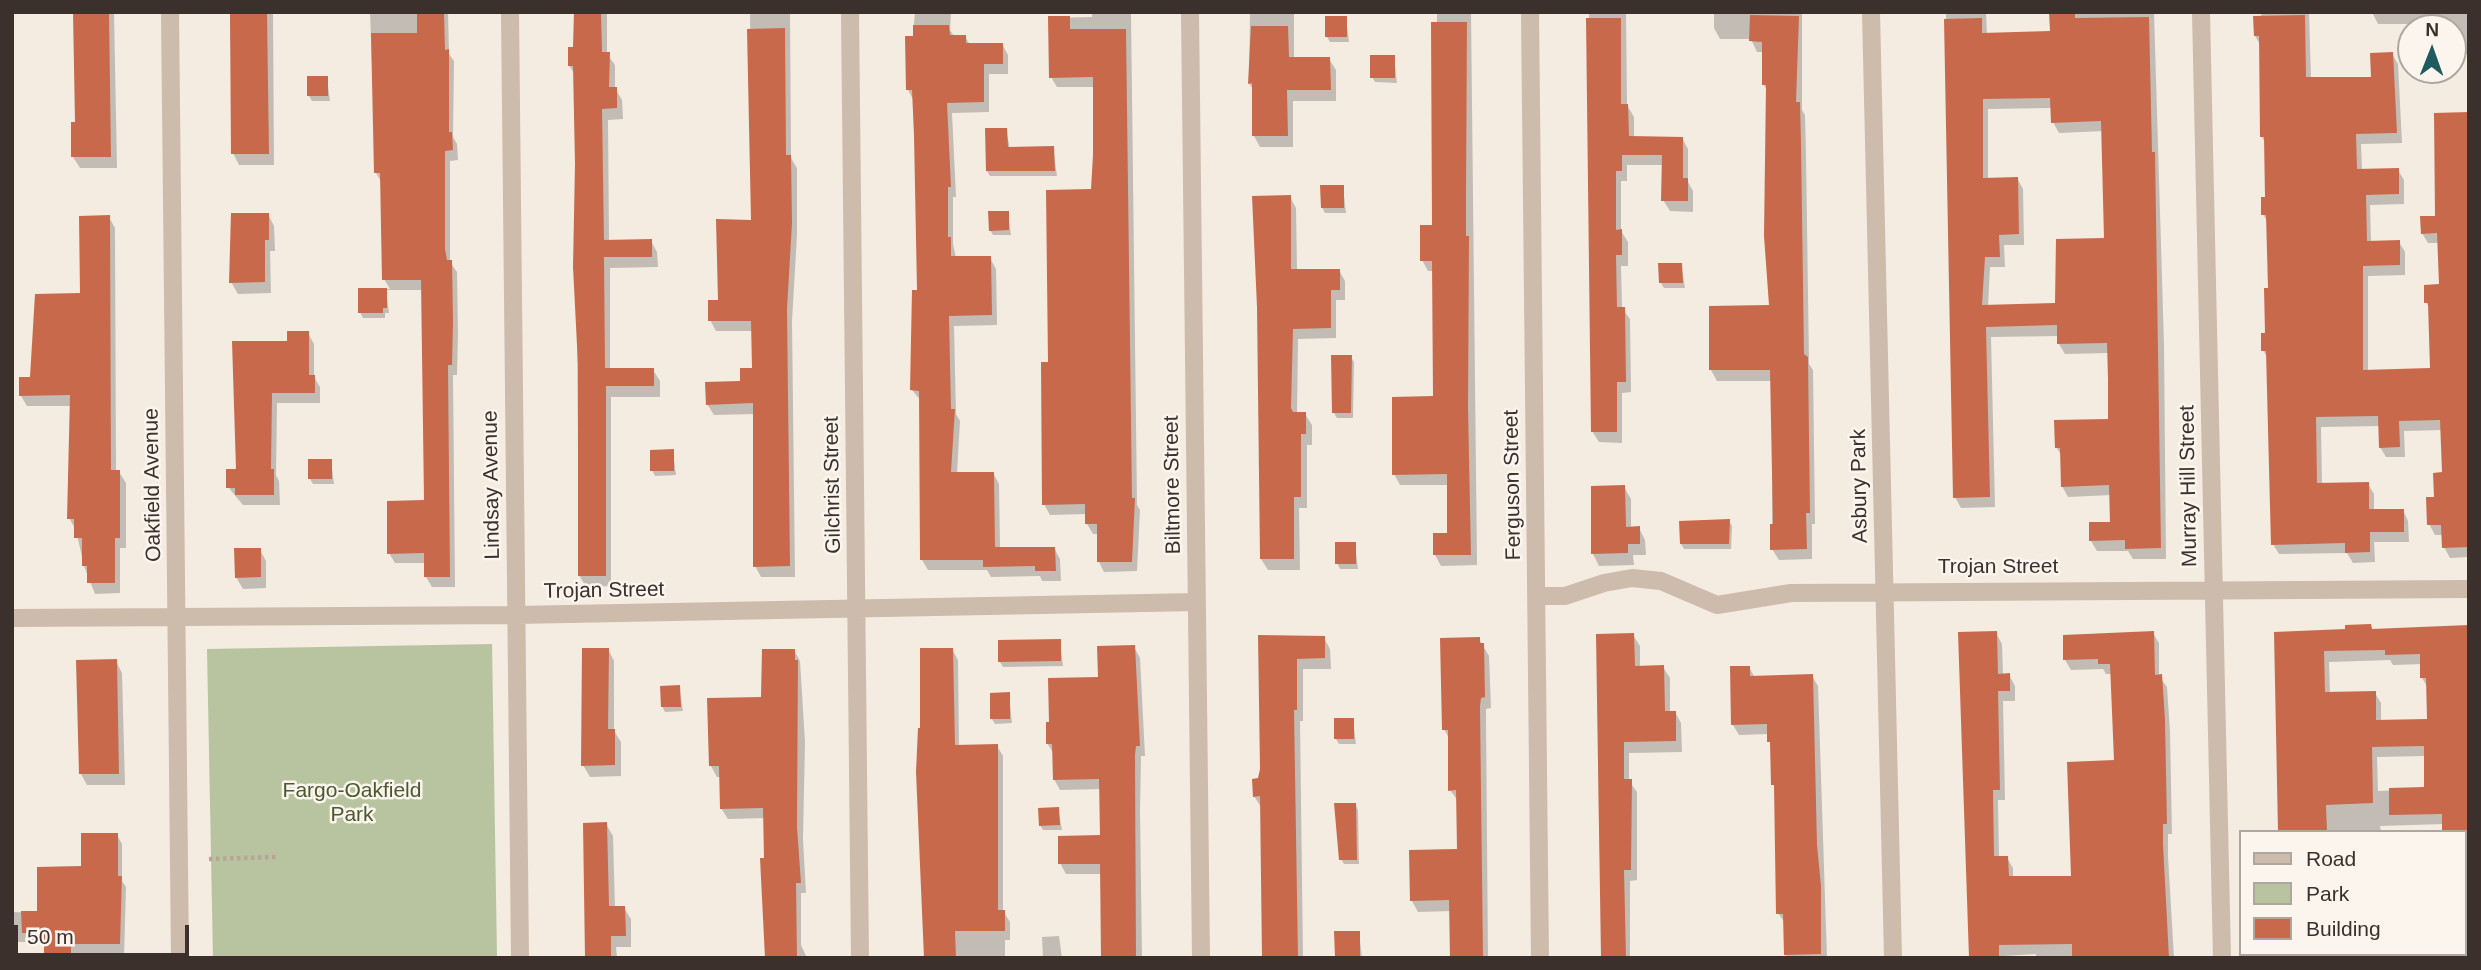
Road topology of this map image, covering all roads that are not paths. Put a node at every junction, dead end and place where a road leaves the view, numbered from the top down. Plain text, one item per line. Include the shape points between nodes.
1 (170, 12) edge
2 (510, 12) edge
3 (850, 12) edge
4 (1190, 12) edge
5 (1530, 12) edge
6 (1871, 12) edge
7 (2201, 12) edge
8 (2214, 589) junction
9 (2469, 589) edge
10 (1885, 591) junction
11 (1536, 596) junction
12 (1197, 602) junction
13 (857, 609) junction
14 (177, 615) junction
15 (516, 615) junction
16 (12, 618) edge
17 (180, 958) edge
18 (520, 958) edge
19 (860, 958) edge
20 (1201, 958) edge
21 (1540, 958) edge
22 (1893, 958) edge
23 (2222, 958) edge

1 - 14 street, Oakfield Avenue
2 - 15 street, Lindsay Avenue
3 - 13 street, Gilchrist Street
4 - 12 street, Biltmore Street
5 - 11 street, Ferguson Street
6 - 10 street, Asbury Park
7 - 8 street, Murray Hill Street
8 - 9 street, Trojan Street
8 - 10 street, Trojan Street
8 - 23 street, Murray Hill Street
10 - 11 street, Trojan Street via 1791,593 1717,606 1661,581 1632,578 1565,596
10 - 22 street, Asbury Park
11 - 21 street, Ferguson Street
12 - 13 street, Trojan Street
12 - 20 street, Biltmore Street
13 - 15 street, Trojan Street
13 - 19 street, Gilchrist Street
14 - 15 street, Trojan Street
14 - 16 street, Trojan Street
14 - 17 street, Oakfield Avenue
15 - 18 street, Lindsay Avenue

